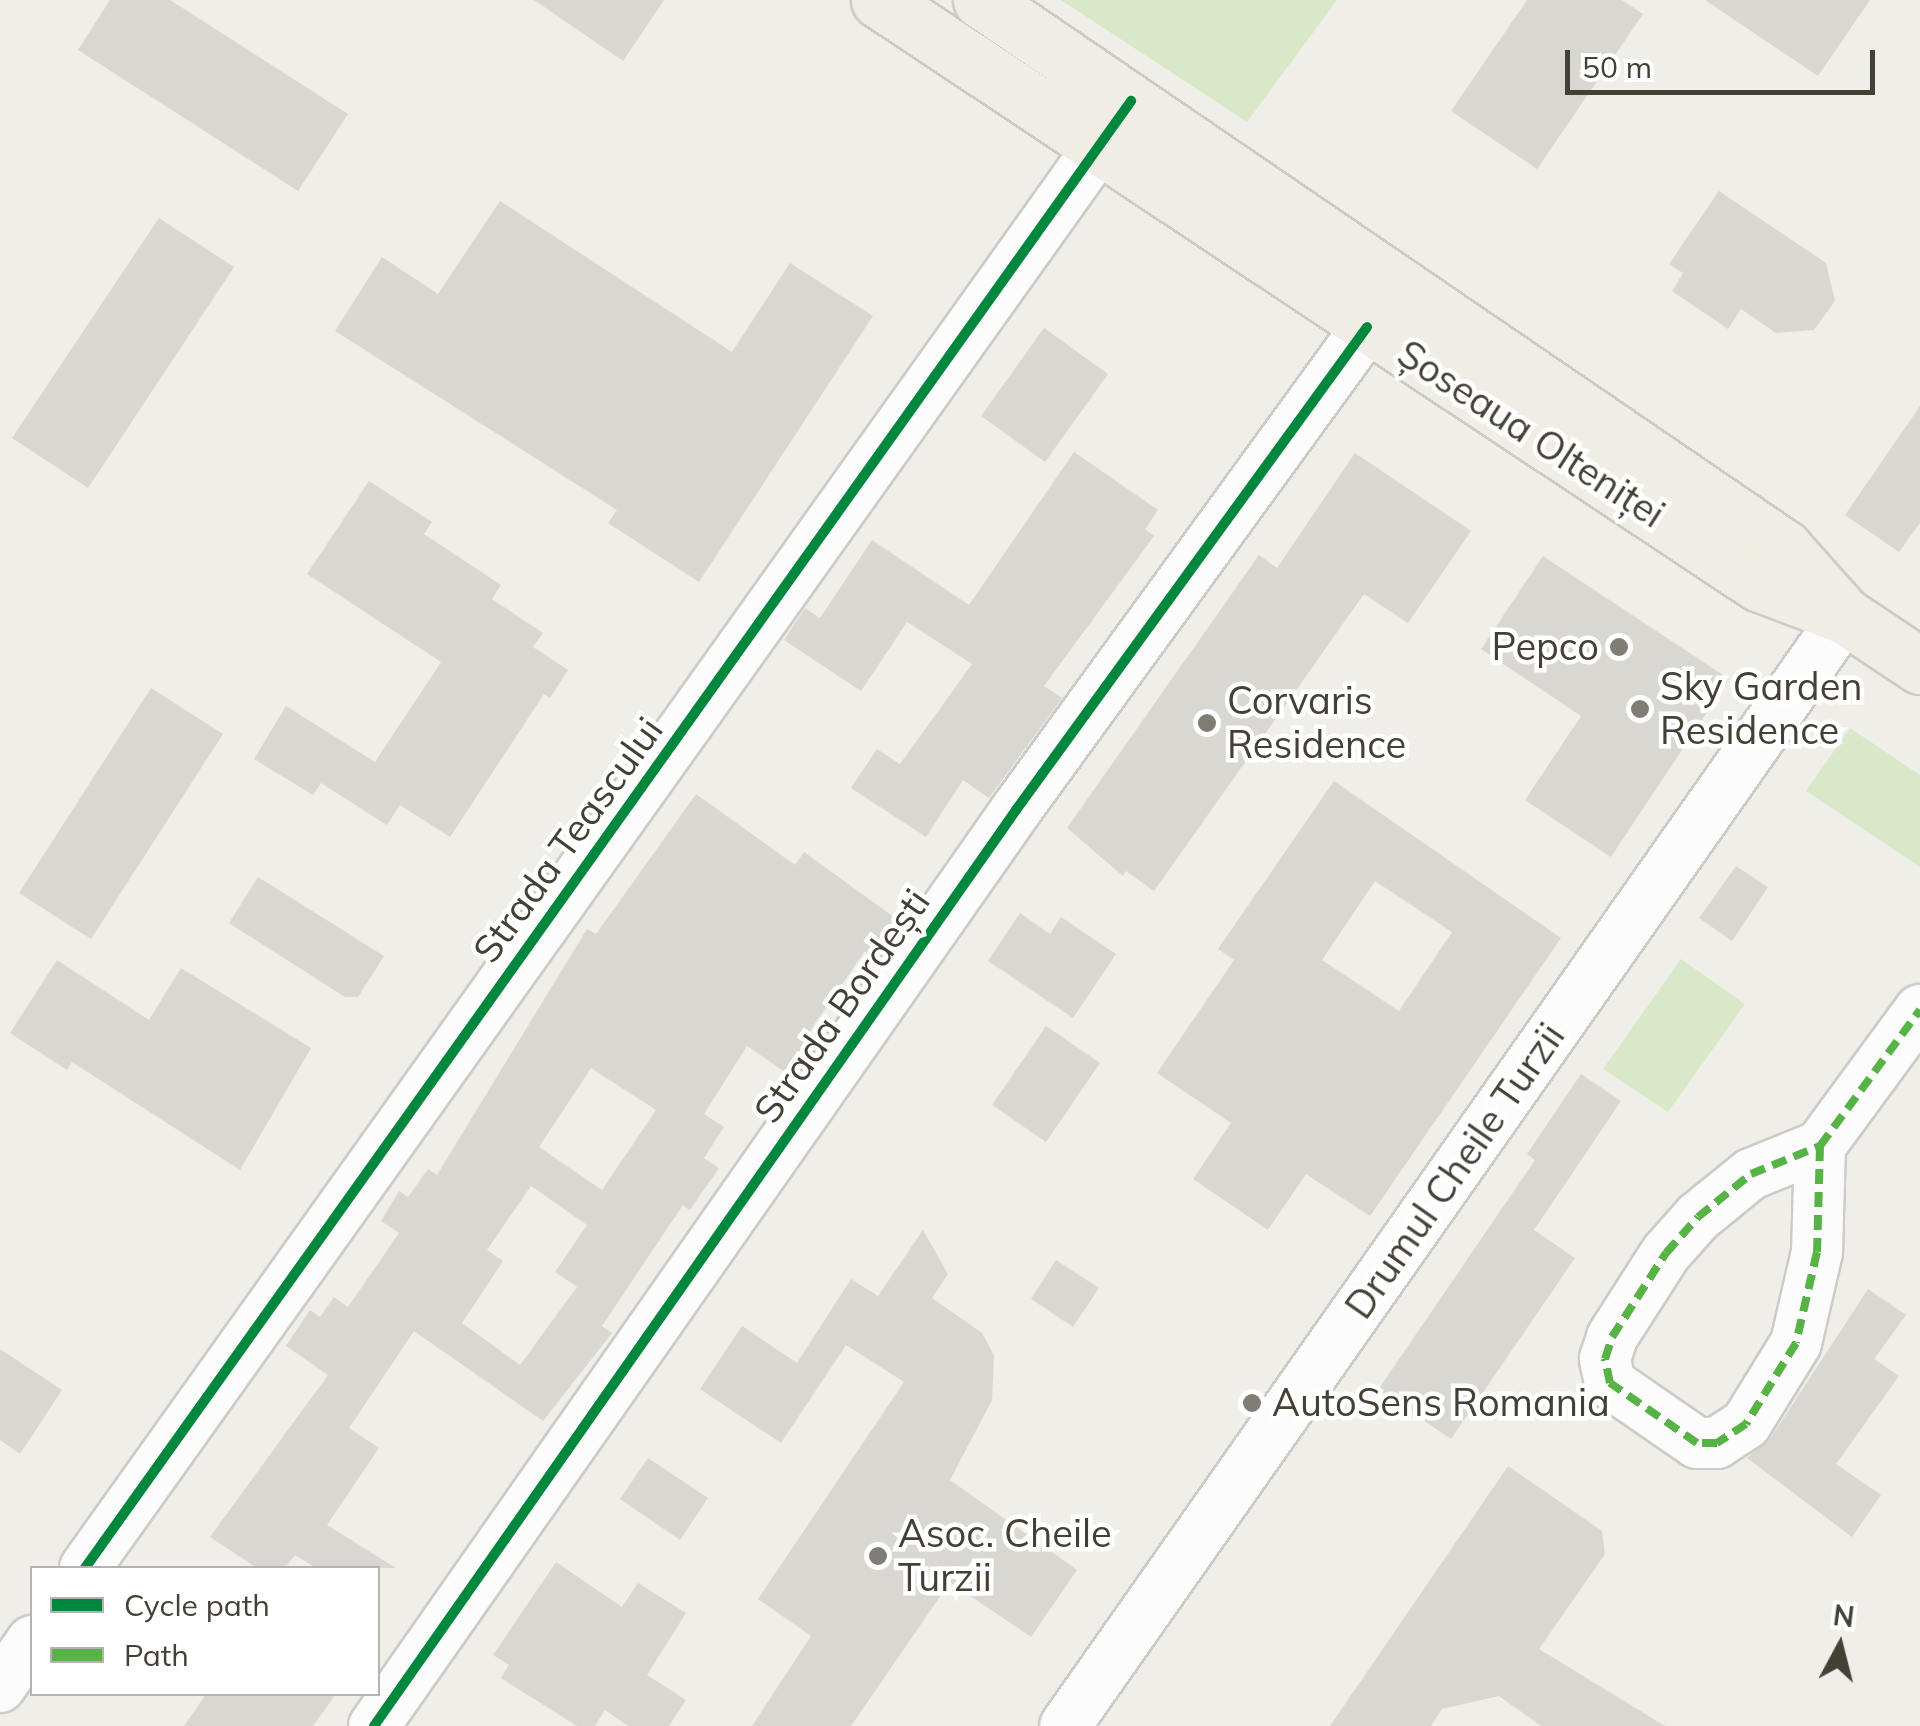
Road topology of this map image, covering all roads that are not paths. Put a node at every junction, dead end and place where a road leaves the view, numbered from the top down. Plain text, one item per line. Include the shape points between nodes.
1 (879, 0) edge
2 (980, 0) edge
3 (1132, 101) junction
4 (1100, 147) junction
5 (1367, 326) junction
6 (1844, 616) junction
7 (1920, 666) edge
8 (1920, 1010) edge
9 (1820, 1146) junction
10 (85, 1566) edge
11 (30, 1645) edge
12 (0, 1687) edge
13 (374, 1726) edge
14 (1065, 1726) edge

1 - 4 main road, Șoseaua Olteniței
2 - 3 main road, Șoseaua Olteniței
3 - 4 street, Strada Teascului
3 - 6 main road, Șoseaua Olteniței via 1784,548
4 - 5 main road, Șoseaua Olteniței
4 - 10 street, Strada Teascului
5 - 6 main road, Șoseaua Olteniței via 1758,584
5 - 13 street, Strada Bordești via 1016,810
6 - 7 main road, Șoseaua Olteniței
6 - 14 street, Drumul Cheile Turzii
8 - 9 street
9 - 9 street via 1751,1174 1698,1216 1612,1337 1610,1383 1697,1442 1717,1443 1746,1424 1796,1343 1808,1310 1820,1220
11 - 12 street

